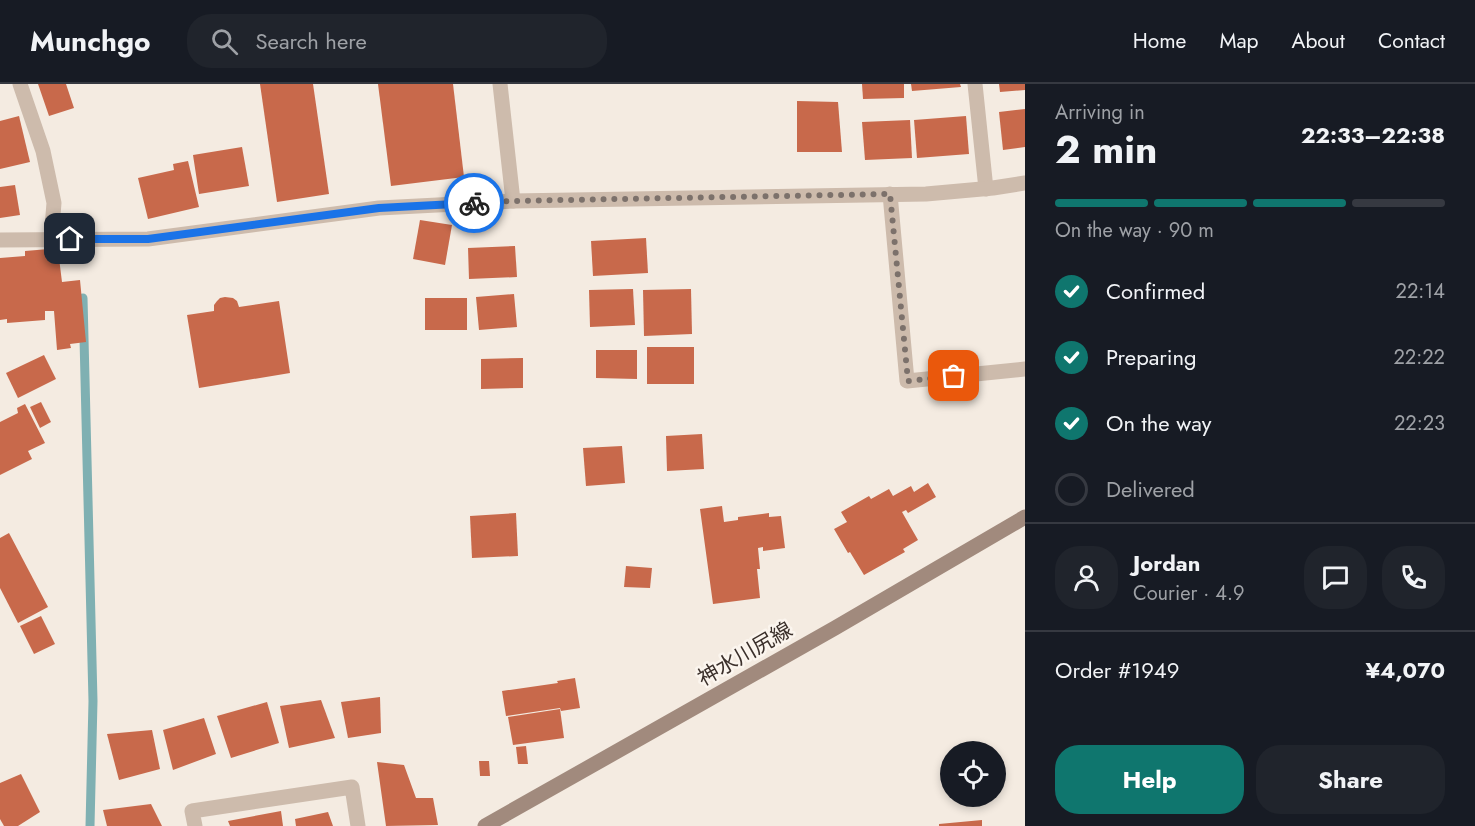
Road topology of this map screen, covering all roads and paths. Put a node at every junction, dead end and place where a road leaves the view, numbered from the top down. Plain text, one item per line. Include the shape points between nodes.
1 (20, 84) edge
2 (500, 84) edge
3 (975, 84) edge
4 (1025, 183) edge
5 (986, 189) junction
6 (890, 194) junction
7 (513, 201) junction
8 (51, 239) junction
9 (0, 240) edge
10 (1025, 369) edge
11 (1025, 517) edge
12 (195, 826) edge
13 (358, 826) edge
14 (485, 826) edge

1 - 8 street via 43,151 54,203
2 - 7 street
3 - 5 street
4 - 5 street
5 - 6 street
6 - 7 street
6 - 10 street via 908,381
7 - 8 street via 379,208 148,239
8 - 9 street
11 - 14 main road, 神水川尻線
12 - 13 street via 192,811 352,787

